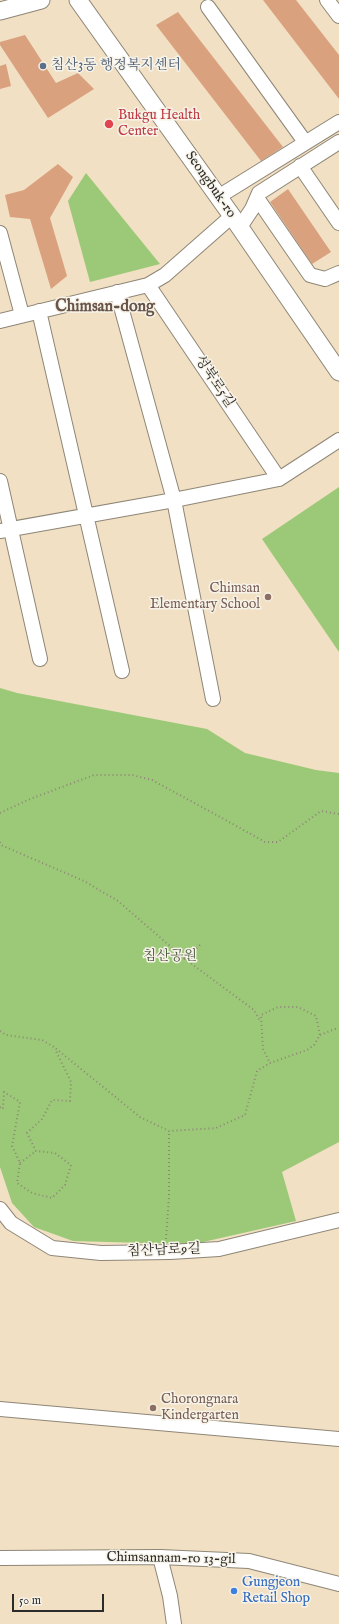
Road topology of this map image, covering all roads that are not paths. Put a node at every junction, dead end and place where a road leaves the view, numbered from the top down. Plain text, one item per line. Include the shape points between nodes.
1 (41, 0) edge
2 (78, 0) edge
3 (327, 0) edge
4 (208, 7) dead end
5 (0, 11) edge
6 (339, 16) edge
7 (339, 122) edge
8 (305, 142) junction
9 (339, 142) edge
10 (300, 166) junction
11 (218, 197) junction
12 (257, 198) junction
13 (236, 221) junction
14 (339, 223) edge
15 (0, 233) edge
16 (339, 273) edge
17 (148, 285) junction
18 (117, 292) junction
19 (39, 311) junction
20 (22, 315) junction
21 (0, 321) edge
22 (339, 372) edge
23 (339, 440) edge
24 (279, 479) junction
25 (0, 481) edge
26 (174, 500) junction
27 (87, 516) junction
28 (5, 530) edge
29 (40, 659) dead end
30 (122, 671) dead end
31 (213, 699) dead end
32 (0, 1209) edge
33 (339, 1220) edge
34 (0, 1409) edge
35 (339, 1438) edge
36 (160, 1557) junction
37 (0, 1558) edge
38 (339, 1584) edge
39 (174, 1624) edge

1 - 5 main road
2 - 11 main road, Seongbuk-ro
3 - 6 street
4 - 8 street
7 - 8 street
8 - 11 street
9 - 10 street
10 - 12 street via 259,192
10 - 14 street
11 - 13 main road, Seongbuk-ro
12 - 13 street via 252,209
12 - 16 street via 310,275 326,279
13 - 17 street
13 - 22 main road, Seongbuk-ro
15 - 20 street
17 - 18 street
17 - 24 street, 성북로5길
18 - 19 street
18 - 26 street
19 - 20 street
19 - 27 street
20 - 21 street
23 - 24 street
24 - 26 street
25 - 28 street
26 - 27 street
26 - 31 street
27 - 28 street
27 - 30 street
28 - 29 street
32 - 33 street, 침산남로9길 via 11,1223 52,1248 101,1253 219,1249
34 - 35 street
36 - 37 street, Chimsannam-ro 13-gil
36 - 38 street, Chimsannam-ro 13-gil via 249,1561
36 - 39 street

